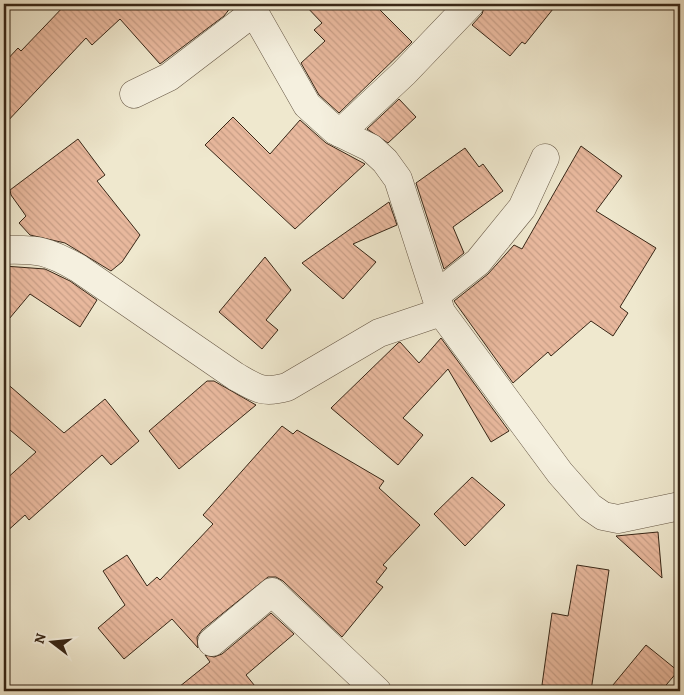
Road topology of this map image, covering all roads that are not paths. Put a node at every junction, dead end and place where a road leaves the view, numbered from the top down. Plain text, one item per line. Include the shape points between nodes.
1 (470, 4) edge
2 (250, 8) edge
3 (134, 94) dead end
4 (340, 133) junction
5 (545, 158) dead end
6 (4, 250) edge
7 (438, 303) junction
8 (680, 506) edge
9 (212, 642) dead end
10 (377, 691) edge

1 - 4 lane
2 - 3 lane via 169,77
2 - 4 lane via 307,105
4 - 7 lane via 370,148 385,160 398,180
5 - 7 lane via 522,208 478,262
6 - 7 lane via 53,254 235,376 270,392 287,387
7 - 8 lane via 560,473 590,507 603,516 618,519
9 - 10 lane via 272,592

